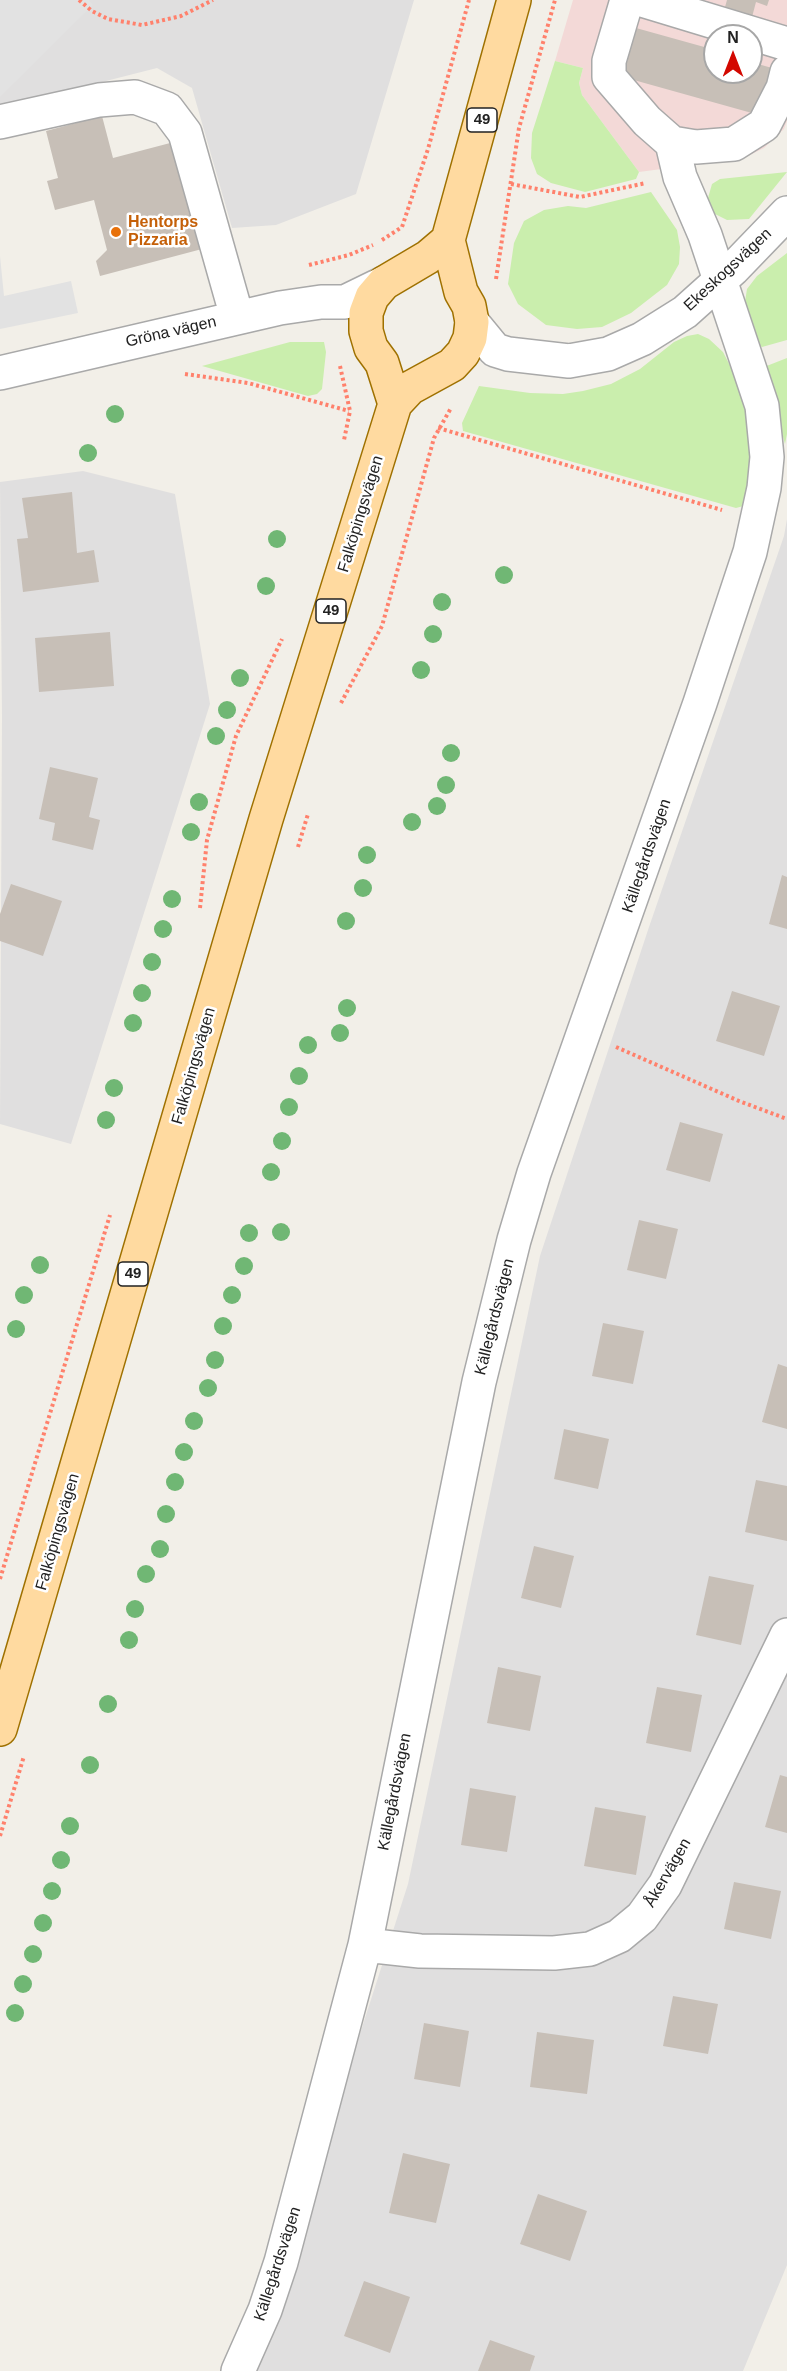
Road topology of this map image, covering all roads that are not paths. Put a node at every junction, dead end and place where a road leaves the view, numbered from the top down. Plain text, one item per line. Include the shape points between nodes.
1 (514, 0) edge
2 (627, 0) edge
3 (642, 0) edge
4 (787, 44) edge
5 (787, 72) edge
6 (0, 123) edge
7 (672, 143) junction
8 (787, 213) edge
9 (448, 240) junction
10 (392, 279) junction
11 (721, 280) junction
12 (462, 292) junction
13 (345, 302) junction
14 (237, 317) junction
15 (472, 322) junction
16 (366, 331) junction
17 (495, 350) junction
18 (382, 363) junction
19 (444, 370) junction
20 (0, 373) edge
21 (394, 404) junction
22 (787, 1635) edge
23 (14, 1736) edge
24 (365, 1945) junction
25 (238, 2371) edge

1 - 9 main road, 49
2 - 7 street via 609,61 609,77
3 - 4 street
5 - 7 street via 764,125 734,144 696,147
6 - 14 street via 99,100 135,97 167,109 185,133
7 - 11 street, Källegårdsvägen via 680,177
8 - 11 street, Ekeskogsvägen
9 - 10 main road
9 - 12 main road
10 - 12 main road via 416,270 434,272
10 - 13 street
10 - 16 main road via 372,297 366,313
11 - 17 street, Ekeskogsvägen via 685,312 642,339 608,354 569,361 527,358
11 - 24 street, Källegårdsvägen via 762,406 767,457 757,520 700,703 534,1173 495,1312
12 - 15 main road
13 - 14 street, Gröna vägen via 321,302
13 - 16 street
14 - 20 street, Gröna vägen
15 - 17 street
15 - 19 main road via 466,345
16 - 18 main road via 371,348
17 - 19 street via 473,355
18 - 19 main road via 398,373 417,377
18 - 21 main road
19 - 21 main road via 410,388
21 - 23 main road, Falköpingsvägen / 49 via 266,819
22 - 24 street, Åkervägen via 665,1885 642,1917 619,1936 590,1949 554,1953 420,1951
24 - 25 street, Källegårdsvägen via 280,2262

